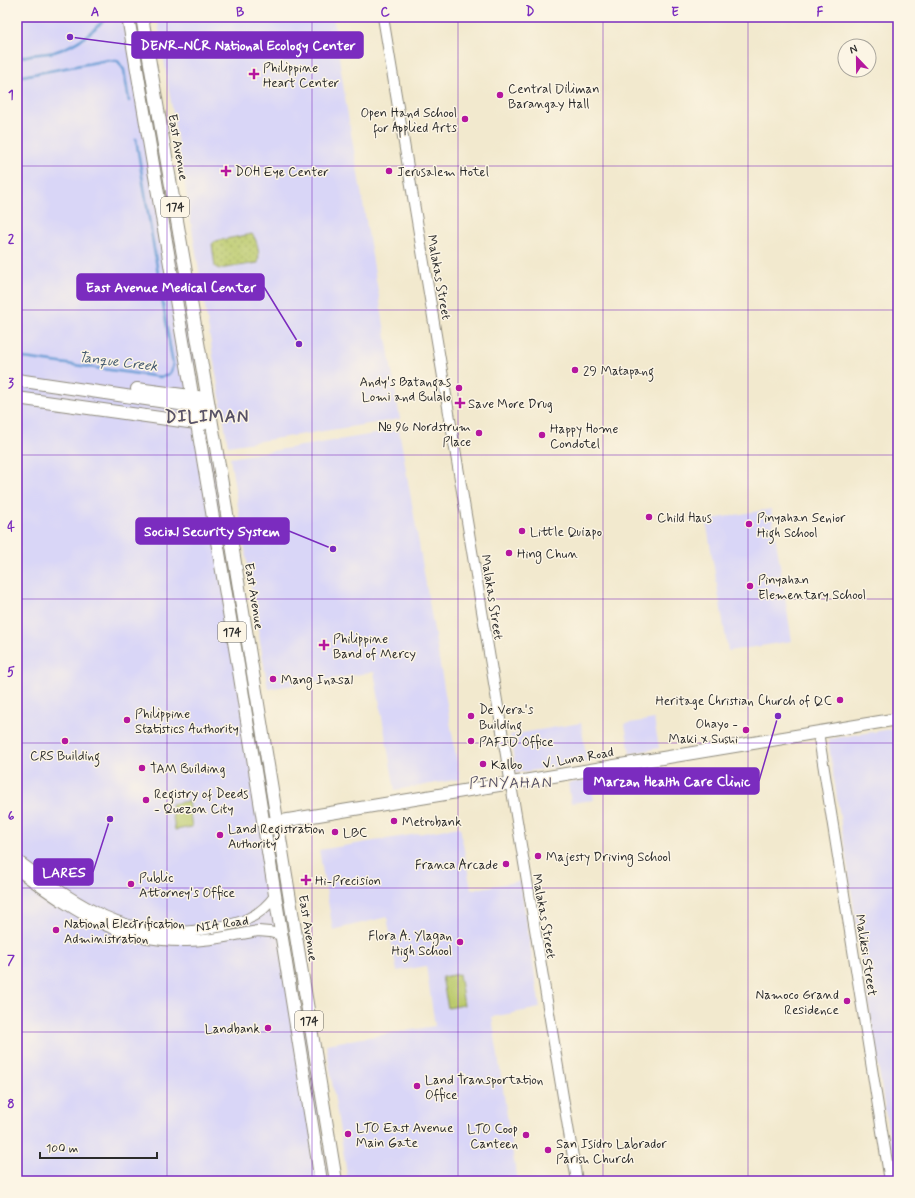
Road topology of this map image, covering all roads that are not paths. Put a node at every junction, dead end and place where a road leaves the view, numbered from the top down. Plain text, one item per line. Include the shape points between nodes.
1 (128, 17) edge
2 (142, 17) edge
3 (383, 17) edge
4 (17, 372) edge
5 (22, 381) edge
6 (21, 399) edge
7 (193, 401) junction
8 (208, 403) junction
9 (196, 423) junction
10 (212, 425) junction
11 (898, 719) edge
12 (818, 732) junction
13 (512, 783) junction
14 (277, 822) junction
15 (264, 824) junction
16 (17, 860) edge
17 (17, 870) edge
18 (275, 896) junction
19 (281, 935) junction
20 (321, 1181) edge
21 (336, 1181) edge
22 (577, 1181) edge
23 (890, 1181) edge

1 - 7 main road, 174
2 - 8 main road, East Avenue / 174
3 - 13 street, Malakas Street
4 - 7 main road
5 - 6 main road
5 - 7 main road
6 - 9 main road
7 - 8 main road
7 - 9 main road, 174
8 - 10 main road, East Avenue / 174
9 - 10 main road
9 - 15 main road, 174
10 - 14 main road, East Avenue / 174
11 - 12 main road, V. Luna Road
12 - 13 main road, V. Luna Road
12 - 23 street, Maliksi Street
13 - 14 main road, V. Luna Road
13 - 22 street, Malakas Street via 526,884
14 - 15 main road, V. Luna Road
14 - 21 main road, East Avenue / 174
15 - 18 main road, 174
16 - 18 street, NIA Road via 84,907 121,923 152,929 178,932 240,923 266,908
17 - 19 street, NIA Road via 81,914 118,931 182,942 258,932
18 - 19 main road, 174
19 - 20 main road, 174

